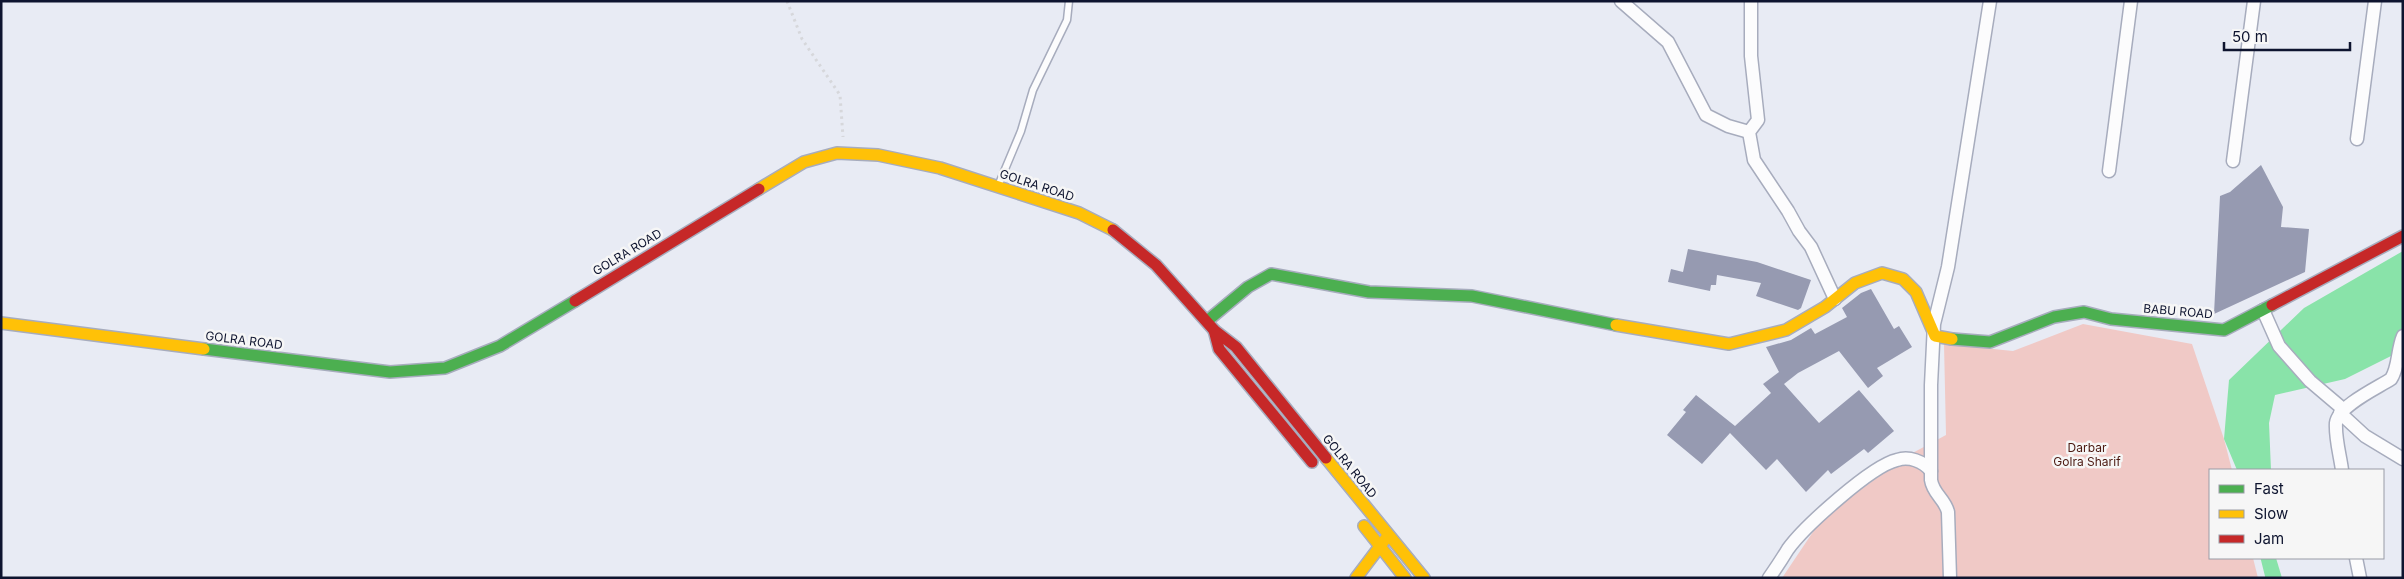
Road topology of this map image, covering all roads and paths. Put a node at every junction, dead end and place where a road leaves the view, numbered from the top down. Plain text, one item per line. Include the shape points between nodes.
1 (787, 1) edge
2 (1069, 1) edge
3 (1621, 1) edge
4 (1751, 1) edge
5 (1990, 1) edge
6 (2131, 1) edge
7 (2254, 1) edge
8 (2375, 1) edge
9 (1749, 132) junction
10 (2357, 138) dead end
11 (843, 153) junction
12 (2233, 161) dead end
13 (2109, 171) dead end
14 (998, 187) junction
15 (2403, 236) edge
16 (1835, 299) junction
17 (2263, 310) junction
18 (1, 323) edge
19 (1210, 326) junction
20 (1935, 336) junction
21 (2403, 336) edge
22 (2342, 411) junction
23 (2403, 459) edge
24 (1318, 468) dead end
25 (2342, 469) edge
26 (1931, 471) junction
27 (1358, 518) dead end
28 (1388, 536) junction
29 (1379, 545) junction
30 (2356, 559) edge
31 (1356, 578) edge
32 (1406, 578) edge
33 (1424, 578) edge
34 (1769, 578) edge
35 (1950, 578) edge
36 (2360, 578) edge

1 - 11 path via 802,39 840,95
2 - 14 lane via 1067,20 1033,90 1021,131
3 - 9 street via 1668,42 1706,115
4 - 9 street via 1751,56 1758,120
5 - 20 street via 1948,267 1934,324
6 - 13 street
7 - 12 street
8 - 10 street
9 - 16 street via 1754,160 1811,247
11 - 14 street, GOLRA ROAD via 878,155 931,166
11 - 18 street, GOLRA ROAD via 804,162 500,346 445,368 390,372
14 - 19 street, GOLRA ROAD via 1079,213 1115,231 1156,266
15 - 17 street, BABU ROAD
16 - 19 street via 1786,330 1729,344 1472,296 1368,292 1271,274 1248,287
16 - 20 street via 1855,283 1882,272 1903,278 1916,292
17 - 20 street, BABU ROAD via 2224,330 2111,319 2084,312 2054,316 1990,342
17 - 22 street via 2279,346
19 - 24 street, GOLRA ROAD via 1219,350
19 - 28 street, GOLRA ROAD via 1236,347
20 - 26 street via 1931,385
21 - 22 street via 2391,379
22 - 23 street via 2365,436
22 - 25 street via 2336,423
26 - 34 street via 1919,461 1910,460 1897,459 1882,466 1804,532
26 - 35 street via 1932,489 1948,512
27 - 29 street
28 - 29 street
28 - 33 street, GOLRA ROAD
29 - 31 street
29 - 32 street
30 - 36 street

